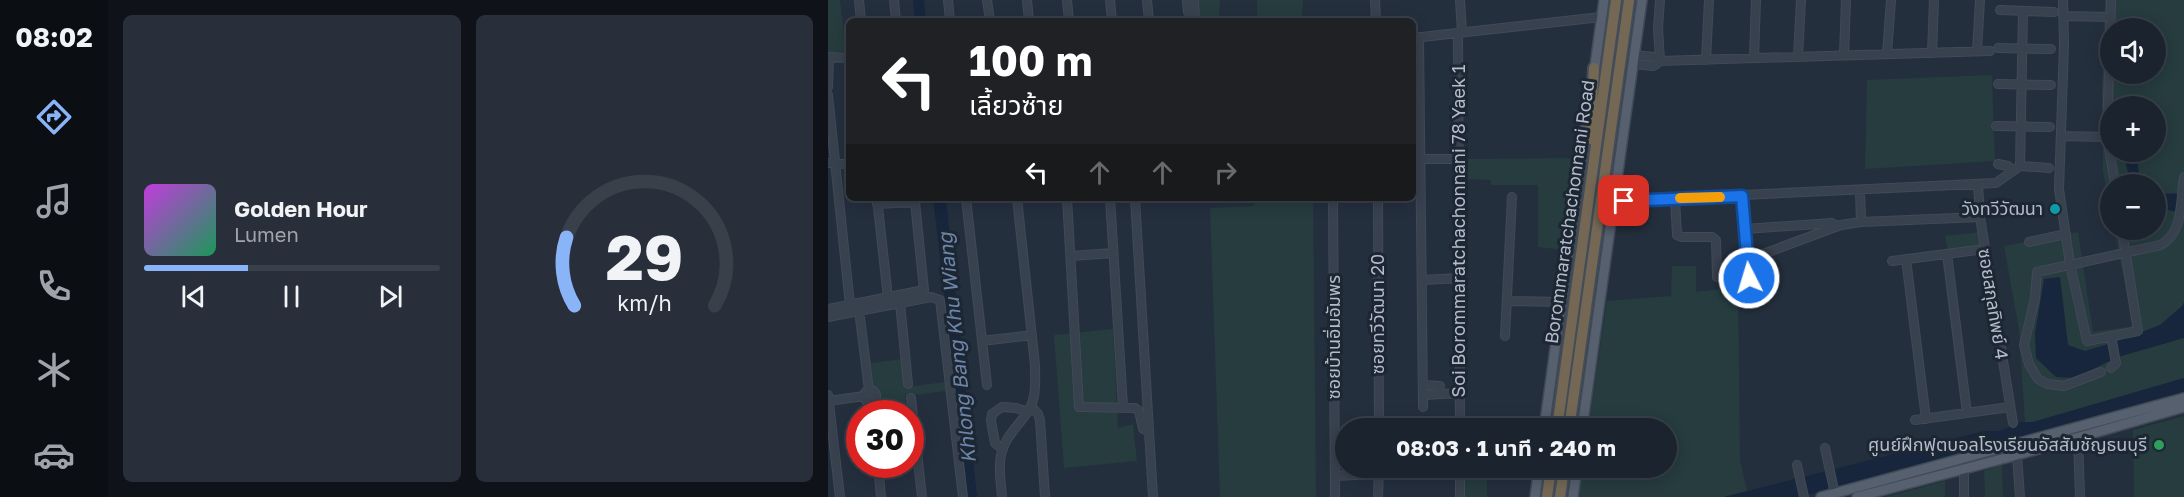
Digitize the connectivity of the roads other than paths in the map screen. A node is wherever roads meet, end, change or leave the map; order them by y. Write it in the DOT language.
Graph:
graph roads {
  1 [pos="859,0"];
  2 [pos="894,0"];
  3 [pos="948,0"];
  4 [pos="987,0"];
  5 [pos="1027,0"];
  6 [pos="1067,0"];
  7 [pos="1110,0"];
  8 [pos="1147,0"];
  9 [pos="1187,0"];
  10 [pos="1194,0"];
  11 [pos="1376,0"];
  12 [pos="1460,0"];
  13 [pos="1604,0"];
  14 [pos="1616,0"];
  15 [pos="1629,0"];
  16 [pos="1641,0"];
  17 [pos="1660,0"];
  18 [pos="1709,0"];
  19 [pos="1756,0"];
  20 [pos="1801,0"];
  21 [pos="1846,0"];
  22 [pos="1890,0"];
  23 [pos="1934,0"];
  24 [pos="1980,0"];
  25 [pos="2063,0"];
  26 [pos="2111,0"];
  27 [pos="2000,10"];
  28 [pos="2023,11"];
  29 [pos="1188,12"];
  30 [pos="2055,12"];
  31 [pos="2063,16"];
  32 [pos="1601,17"];
  33 [pos="2110,17"];
  34 [pos="861,18"];
  35 [pos="896,18"];
  36 [pos="950,18"];
  37 [pos="990,18"];
  38 [pos="1029,18"];
  39 [pos="1069,18"];
  40 [pos="1112,18"];
  41 [pos="1149,18"];
  42 [pos="1195,18"];
  43 [pos="1376,18"];
  44 [pos="1460,33"];
  45 [pos="1416,38"];
  46 [pos="2023,49"];
  47 [pos="2051,49"];
  48 [pos="1977,51"];
  49 [pos="1932,53"];
  50 [pos="1887,54"];
  51 [pos="1844,55"];
  52 [pos="829,57"];
  53 [pos="1798,57"];
  54 [pos="846,58"];
  55 [pos="1754,58"];
  56 [pos="1633,59"];
  57 [pos="1706,60"];
  58 [pos="1660,61"];
  59 [pos="1594,68"];
  60 [pos="1998,84"];
  61 [pos="2022,84"];
  62 [pos="2051,85"];
  63 [pos="828,87"];
  64 [pos="828,95"];
  65 [pos="2108,96"];
  66 [pos="1996,126"];
  67 [pos="2020,126"];
  68 [pos="2050,127"];
  69 [pos="2061,136"];
  70 [pos="2100,137"];
  71 [pos="1420,159"];
  72 [pos="1459,159"];
  73 [pos="831,163"];
  74 [pos="846,164"];
  75 [pos="1998,164"];
  76 [pos="2049,168"];
  77 [pos="2016,169"];
  78 [pos="2184,177"];
  79 [pos="1978,184"];
  80 [pos="1860,190"];
  81 [pos="1742,196"];
  82 [pos="1512,197"];
  83 [pos="1675,199"];
  84 [pos="877,201"];
  85 [pos="966,201"];
  86 [pos="1017,201"];
  87 [pos="1067,201"];
  88 [pos="1110,201"];
  89 [pos="1135,201"];
  90 [pos="1333,201"];
  91 [pos="1378,201"];
  92 [pos="1614,201"];
  93 [pos="1588,205"];
  94 [pos="1980,217"];
  95 [pos="1861,222"];
  96 [pos="1837,226"];
  97 [pos="1745,229"];
  98 [pos="2066,234"];
  99 [pos="2124,240"];
  100 [pos="2029,242"];
  101 [pos="1985,249"];
  102 [pos="2126,251"];
  103 [pos="1113,253"];
  104 [pos="1947,254"];
  105 [pos="1071,255"];
  106 [pos="1906,259"];
  107 [pos="1748,260"];
  108 [pos="1892,261"];
  109 [pos="2070,264"];
  110 [pos="1717,277"];
  111 [pos="1460,278"];
  112 [pos="1749,278"];
  113 [pos="1422,280"];
  114 [pos="888,298"];
  115 [pos="1507,301"];
  116 [pos="900,303"];
  117 [pos="1562,303"];
  118 [pos="849,305"];
  119 [pos="828,309"];
  120 [pos="859,310"];
  121 [pos="828,317"];
  122 [pos="1032,335"];
  123 [pos="1505,336"];
  124 [pos="2112,339"];
  125 [pos="982,341"];
  126 [pos="2111,368"];
  127 [pos="2101,372"];
  128 [pos="908,384"];
  129 [pos="987,385"];
  130 [pos="1423,385"];
  131 [pos="1440,386"];
  132 [pos="1460,393"];
  133 [pos="1423,394"];
  134 [pos="828,395"];
  135 [pos="868,396"];
  136 [pos="911,398"];
  137 [pos="2184,398"];
  138 [pos="869,400"];
  139 [pos="828,401"];
  140 [pos="1123,407"];
  141 [pos="1423,407"];
  142 [pos="2010,407"];
  143 [pos="2184,407"];
  144 [pos="1029,409"];
  145 [pos="2160,409"];
  146 [pos="1967,413"];
  147 [pos="1379,418"];
  148 [pos="1460,418"];
  149 [pos="1546,418"];
  150 [pos="1559,418"];
  151 [pos="1571,418"];
  152 [pos="1584,418"];
  153 [pos="1926,419"];
  154 [pos="1915,420"];
  155 [pos="2013,423"];
  156 [pos="1149,431"];
  157 [pos="2078,438"];
  158 [pos="1825,448"];
  159 [pos="1002,449"];
  160 [pos="2017,455"];
  161 [pos="1797,465"];
  162 [pos="1964,469"];
  163 [pos="1335,476"];
  164 [pos="879,478"];
  165 [pos="1335,478"];
  166 [pos="1379,478"];
  167 [pos="1460,478"];
  168 [pos="1538,478"];
  169 [pos="1550,478"];
  170 [pos="1563,478"];
  171 [pos="1576,478"];
  172 [pos="1834,490"];
  173 [pos="1803,496"];
  174 [pos="840,497"];
  175 [pos="881,497"];
  176 [pos="922,497"];
  177 [pos="963,497"];
  178 [pos="1002,497"];
  179 [pos="1045,497"];
  180 [pos="1153,497"];
  181 [pos="1335,497"];
  182 [pos="1378,497"];
  183 [pos="1460,497"];
  184 [pos="1535,497"];
  185 [pos="1547,497"];
  186 [pos="1560,497"];
  187 [pos="1573,497"];
  188 [pos="1821,497"];
  189 [pos="1857,497"];
  190 [pos="1964,497"];
  191 [pos="2019,497"];
  192 [pos="2080,497"];
  1 -- 34 [label="street"];
  2 -- 35 [label="street"];
  3 -- 36 [label="street"];
  4 -- 37 [label="street"];
  5 -- 38 [label="street"];
  6 -- 39 [label="street"];
  7 -- 40 [label="street"];
  8 -- 41 [label="street"];
  9 -- 29 [label="street"];
  10 -- 42 [label="street"];
  11 -- 43 [label="street"];
  12 -- 44 [label="street, Soi Borommaratchachonnani 78 Yaek 1"];
  13 -- 32 [label="main road"];
  14 -- 93 [label="highway, Borommaratchachonnani Road"];
  15 -- 151 [label="highway, Borommaratchachonnani Road"];
  16 -- 56 [label="main road"];
  17 -- 58 [label="street"];
  18 -- 57 [label="street"];
  19 -- 55 [label="street"];
  20 -- 53 [label="street"];
  21 -- 51 [label="street"];
  22 -- 50 [label="street"];
  23 -- 49 [label="street"];
  24 -- 48 [label="street"];
  25 -- 31 [label="street"];
  26 -- 33 [label="street"];
  27 -- 28 [label="street"];
  28 -- 30 [label="street"];
  28 -- 46 [label="street"];
  31 -- 33 [label="street"];
  31 -- 69 [label="street"];
  32 -- 44 [label="street"];
  32 -- 59 [label="main road"];
  33 -- 65 [label="street"];
  44 -- 45 [label="street"];
  44 -- 72 [label="street, Soi Borommaratchachonnani 78 Yaek 1"];
  45 -- 71 [label="street"];
  46 -- 47 [label="street"];
  46 -- 48 [label="street"];
  46 -- 61 [label="street"];
  48 -- 49 [label="street"];
  49 -- 50 [label="street"];
  50 -- 51 [label="street"];
  51 -- 53 [label="street"];
  52 -- 54 [label="street"];
  52 -- 63 [label="street"];
  53 -- 55 [label="street"];
  55 -- 57 [label="street"];
  56 -- 58 [label="street"];
  56 -- 92 [label="main road"];
  57 -- 58 [label="street"];
  59 -- 93 [label="highway"];
  59 -- 117 [label="main road"];
  60 -- 61 [label="street"];
  61 -- 62 [label="street"];
  61 -- 67 [label="street"];
  64 -- 73 [label="street"];
  66 -- 67 [label="street"];
  67 -- 68 [label="street"];
  67 -- 77 [label="street"];
  69 -- 70 [label="street"];
  69 -- 98 [label="street"];
  71 -- 72 [label="street"];
  71 -- 113 [label="street"];
  72 -- 111 [label="street, Soi Borommaratchachonnani 78 Yaek 1"];
  73 -- 74 [label="street"];
  73 -- 118 [label="street"];
  75 -- 77 [label="street"];
  76 -- 77 [label="street"];
  77 -- 79 [label="street"];
  78 -- 102 [label="street"];
  79 -- 80 [label="street"];
  79 -- 94 [label="street, ซอยสกุลทิพย์ 4"];
  80 -- 81 [label="street"];
  80 -- 95 [label="street"];
  81 -- 83 [label="street"];
  81 -- 97 [label="street"];
  82 -- 115 [label="street"];
  83 -- 92 [label="street"];
  83 -- 110 [label="street"];
  84 -- 114 [label="street"];
  84 -- 114 [label="street"];
  85 -- 125 [label="street"];
  86 -- 122 [label="street"];
  87 -- 105 [label="street"];
  88 -- 103 [label="street"];
  89 -- 156 [label="street"];
  90 -- 163 [label="street, ซอยบ้านอิ่มอัมพร"];
  91 -- 147 [label="street, ซอยทวีวัฒนา 20"];
  92 -- 152 [label="main road"];
  93 -- 150 [label="highway, Borommaratchachonnani Road"];
  94 -- 95 [label="street"];
  94 -- 101 [label="street, ซอยสกุลทิพย์ 4"];
  95 -- 96 [label="street"];
  96 -- 97 [label="street"];
  96 -- 107 [label="street"];
  97 -- 107 [label="street"];
  98 -- 100 [label="street"];
  98 -- 109 [label="street"];
  99 -- 102 [label="street"];
  101 -- 104 [label="street"];
  101 -- 142 [label="street, ซอยสกุลทิพย์ 4"];
  102 -- 109 [label="street"];
  102 -- 124 [label="street"];
  103 -- 105 [label="street"];
  103 -- 140 [label="street"];
  104 -- 106 [label="street"];
  104 -- 146 [label="street"];
  105 -- 140 [label="street"];
  106 -- 108 [label="street"];
  106 -- 153 [label="street"];
  107 -- 112 [label="street"];
  109 -- 124 [label="street"];
  109 -- 127 [label="street"];
  111 -- 113 [label="street"];
  111 -- 132 [label="street, Soi Borommaratchachonnani 78 Yaek 1"];
  113 -- 130 [label="street"];
  114 -- 118 [label="street"];
  115 -- 117 [label="street"];
  115 -- 123 [label="street"];
  116 -- 120 [label="street"];
  116 -- 128 [label="street"];
  116 -- 177 [label="street"];
  117 -- 149 [label="main road"];
  118 -- 119 [label="street"];
  120 -- 121 [label="street"];
  120 -- 135 [label="street"];
  122 -- 125 [label="street"];
  122 -- 144 [label="street"];
  124 -- 126 [label="street"];
  125 -- 129 [label="street"];
  130 -- 131 [label="street"];
  130 -- 133 [label="street"];
  132 -- 133 [label="street"];
  132 -- 148 [label="street, Soi Borommaratchachonnani 78 Yaek 1"];
  133 -- 141 [label="street"];
  134 -- 139 [label="street"];
  135 -- 138 [label="street"];
  135 -- 139 [label="street"];
  136 -- 176 [label="street"];
  137 -- 145 [label="main road"];
  139 -- 174 [label="street"];
  140 -- 156 [label="street"];
  142 -- 146 [label="street"];
  142 -- 155 [label="street, ซอยสกุลทิพย์ 4"];
  143 -- 145 [label="main road"];
  144 -- 159 [label="street"];
  144 -- 159 [label="street"];
  144 -- 179 [label="street"];
  145 -- 157 [label="main road"];
  145 -- 172 [label="main road"];
  146 -- 153 [label="street"];
  153 -- 154 [label="street"];
  156 -- 180 [label="street"];
  157 -- 160 [label="main road"];
  157 -- 192 [label="street"];
  158 -- 172 [label="street"];
  159 -- 178 [label="street"];
  160 -- 162 [label="main road"];
  160 -- 191 [label="street"];
  161 -- 173 [label="street"];
  162 -- 189 [label="main road"];
  162 -- 190 [label="street"];
  164 -- 175 [label="street"];
  165 -- 181 [label="street, ซอยบ้านอิ่มอัมพร"];
  166 -- 182 [label="street"];
  167 -- 183 [label="street"];
  168 -- 184 [label="main road"];
  169 -- 185 [label="highway"];
  170 -- 186 [label="highway"];
  171 -- 187 [label="main road"];
  172 -- 188 [label="main road"];
}
